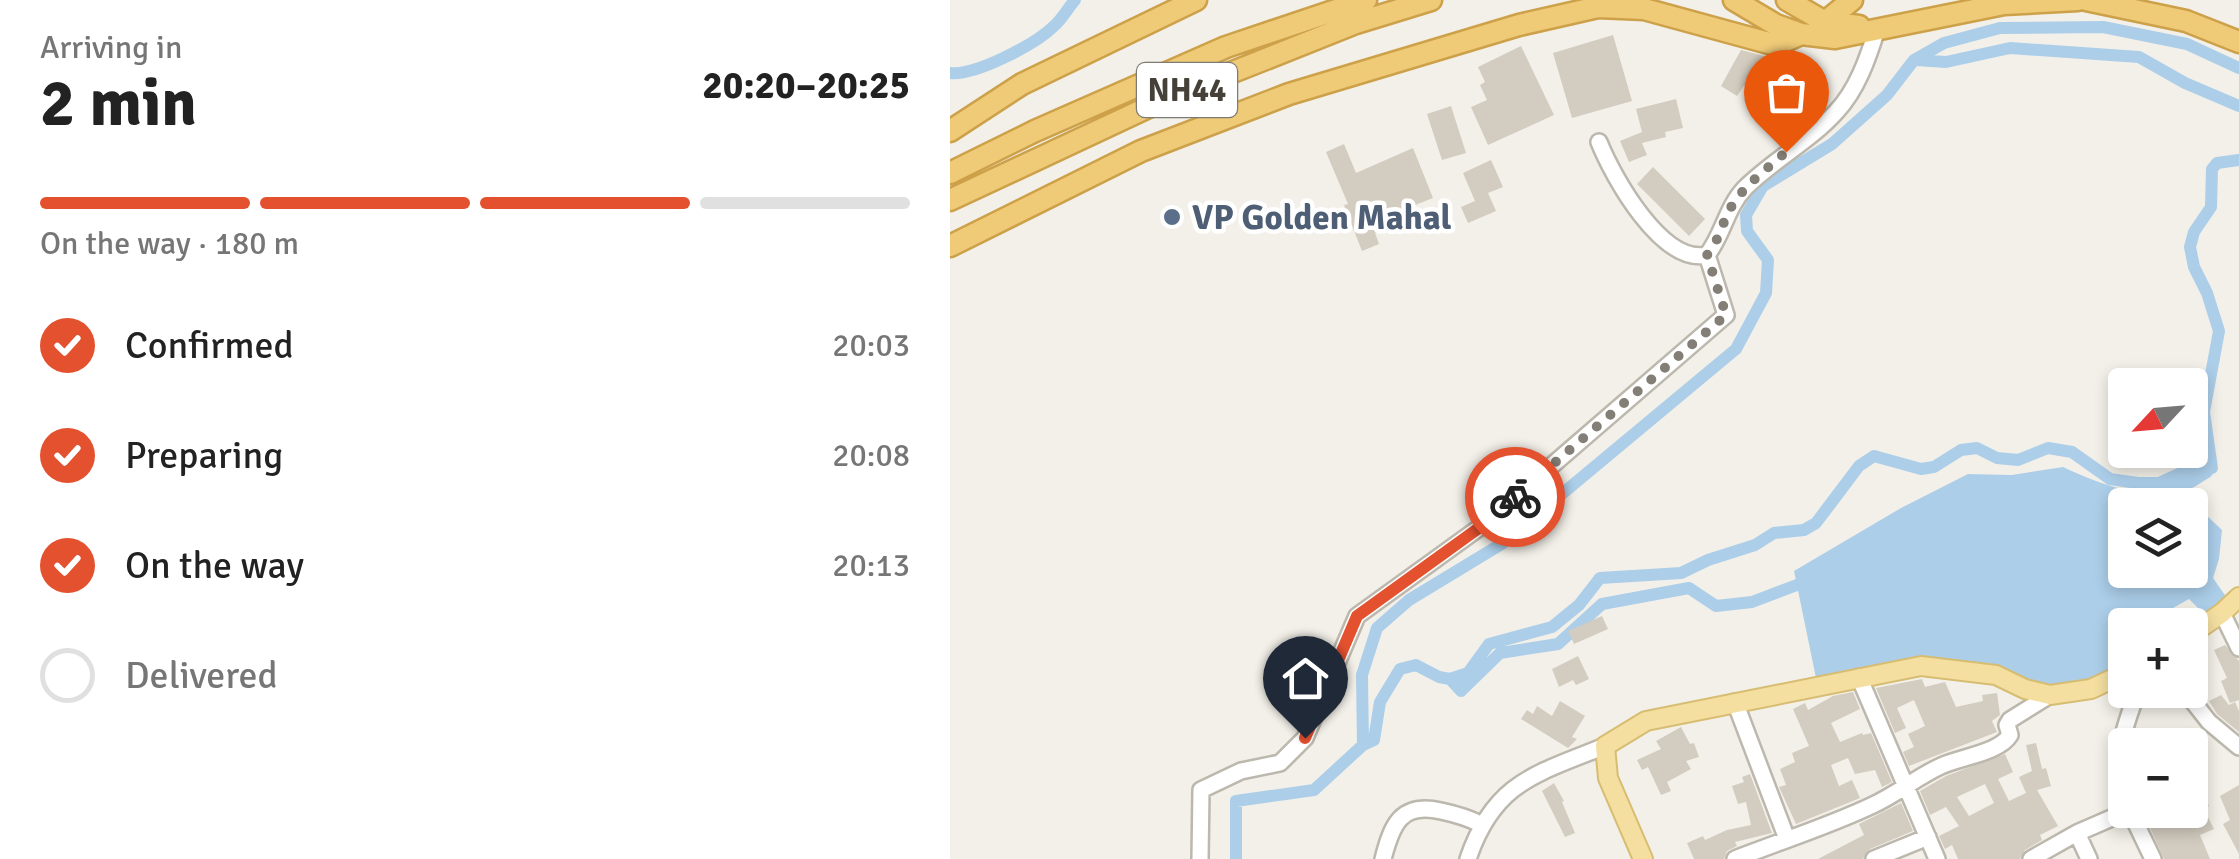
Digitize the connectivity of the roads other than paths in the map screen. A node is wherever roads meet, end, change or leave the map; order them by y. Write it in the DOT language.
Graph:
graph roads {
  1 [pos="1196,0"];
  2 [pos="1366,0"];
  3 [pos="1431,0"];
  4 [pos="1734,0"];
  5 [pos="1787,0"];
  6 [pos="1852,0"];
  7 [pos="2082,0"];
  8 [pos="1825,22"];
  9 [pos="1878,29"];
  10 [pos="1801,34"];
  11 [pos="2239,42"];
  12 [pos="950,130"];
  13 [pos="1599,142"];
  14 [pos="950,172"];
  15 [pos="950,200"];
  16 [pos="950,246"];
  17 [pos="1707,255"];
  18 [pos="2239,596"];
  19 [pos="2222,614"];
  20 [pos="2208,623"];
  21 [pos="2239,648"];
  22 [pos="1859,677"];
  23 [pos="2108,681"];
  24 [pos="2050,695"];
  25 [pos="1736,702"];
  26 [pos="2198,708"];
  27 [pos="1605,746"];
  28 [pos="2239,747"];
  29 [pos="1906,789"];
  30 [pos="2108,820"];
  31 [pos="1480,824"];
  32 [pos="2138,828"];
  33 [pos="2077,833"];
  34 [pos="1928,837"];
  35 [pos="1787,839"];
  36 [pos="1200,859"];
  37 [pos="1383,859"];
  38 [pos="1468,859"];
  39 [pos="1644,859"];
  40 [pos="1735,859"];
  41 [pos="1874,859"];
  42 [pos="1937,859"];
  43 [pos="2032,859"];
  44 [pos="2089,859"];
  45 [pos="2153,859"];
  1 -- 12 [label="highway"];
  2 -- 14 [label="highway, NH44"];
  3 -- 15 [label="highway, NH44"];
  4 -- 10 [label="highway"];
  5 -- 8 [label="highway"];
  6 -- 8 [label="highway"];
  7 -- 9 [label="highway"];
  7 -- 11 [label="highway"];
  8 -- 9 [label="highway"];
  9 -- 10 [label="highway"];
  9 -- 17 [label="street"];
  10 -- 16 [label="highway"];
  13 -- 17 [label="street"];
  17 -- 36 [label="street"];
  18 -- 19 [label="main road"];
  19 -- 20 [label="main road"];
  19 -- 21 [label="street"];
  22 -- 24 [label="main road"];
  22 -- 25 [label="main road"];
  22 -- 29 [label="street"];
  23 -- 24 [label="main road"];
  24 -- 29 [label="street"];
  25 -- 27 [label="main road"];
  25 -- 35 [label="street"];
  26 -- 28 [label="street"];
  27 -- 31 [label="street"];
  27 -- 39 [label="main road"];
  29 -- 34 [label="street"];
  29 -- 35 [label="street"];
  30 -- 33 [label="street"];
  31 -- 37 [label="street"];
  31 -- 38 [label="street"];
  32 -- 45 [label="street"];
  33 -- 43 [label="street"];
  33 -- 44 [label="street"];
  34 -- 41 [label="street"];
  34 -- 42 [label="street"];
  35 -- 40 [label="street"];
}
